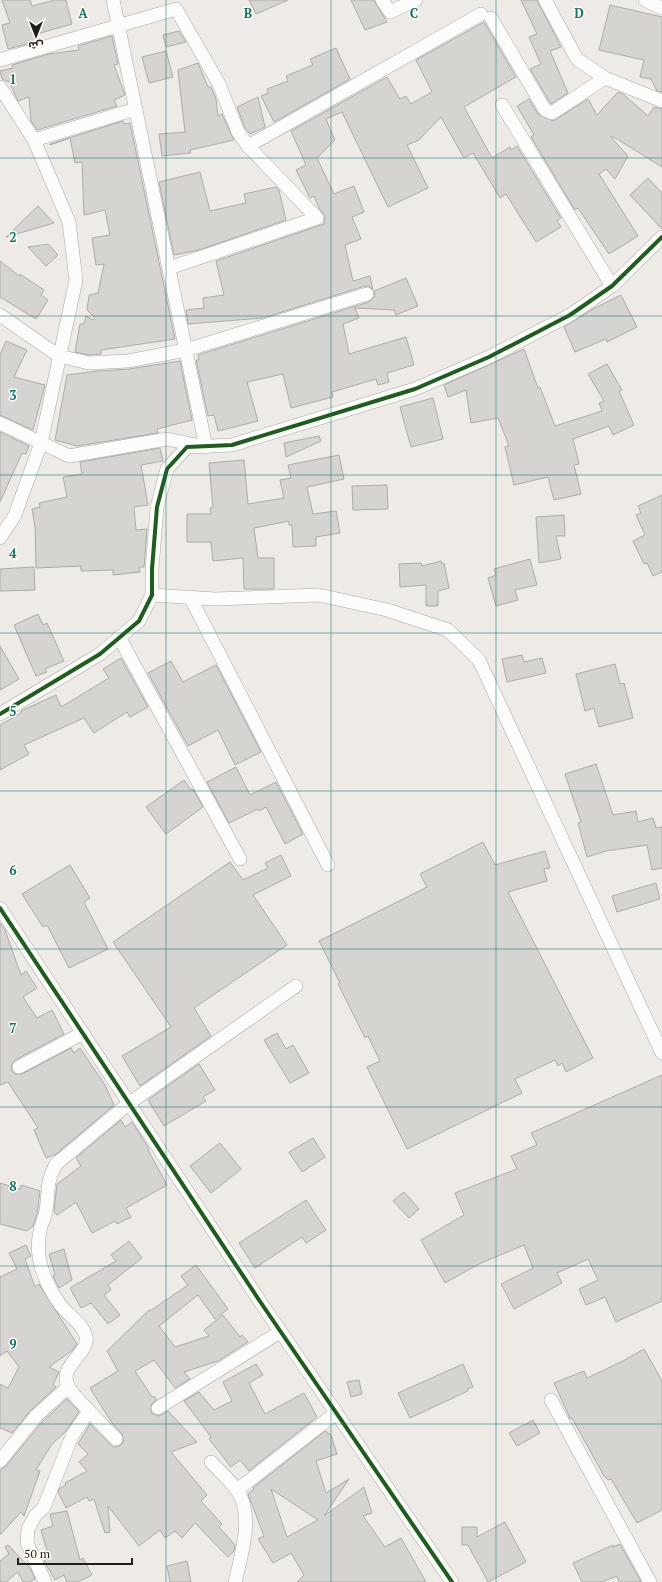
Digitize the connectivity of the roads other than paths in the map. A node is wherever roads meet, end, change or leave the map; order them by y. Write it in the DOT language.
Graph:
graph roads {
  1 [pos="114,0"];
  2 [pos="382,0"];
  3 [pos="416,0"];
  4 [pos="545,0"];
  5 [pos="645,0"];
  6 [pos="662,8"];
  7 [pos="119,25"];
  8 [pos="0,60"];
  9 [pos="605,78"];
  10 [pos="0,87"];
  11 [pos="662,101"];
  12 [pos="502,105"];
  13 [pos="136,109"];
  14 [pos="34,140"];
  15 [pos="248,146"];
  16 [pos="662,237"];
  17 [pos="169,268"];
  18 [pos="612,286"];
  19 [pos="367,294"];
  20 [pos="0,316"];
  21 [pos="186,350"];
  22 [pos="59,356"];
  23 [pos="0,422"];
  24 [pos="41,443"];
  25 [pos="206,447"];
  26 [pos="0,538"];
  27 [pos="152,595"];
  28 [pos="190,597"];
  29 [pos="119,637"];
  30 [pos="0,714"];
  31 [pos="240,859"];
  32 [pos="328,865"];
  33 [pos="0,908"];
  34 [pos="296,986"];
  35 [pos="83,1033"];
  36 [pos="662,1053"];
  37 [pos="19,1067"];
  38 [pos="128,1104"];
  39 [pos="280,1332"];
  40 [pos="68,1387"];
  41 [pos="551,1400"];
  42 [pos="158,1408"];
  43 [pos="89,1411"];
  44 [pos="336,1413"];
  45 [pos="116,1439"];
  46 [pos="0,1461"];
  47 [pos="211,1462"];
  48 [pos="238,1490"];
  49 [pos="45,1582"];
  50 [pos="235,1582"];
  51 [pos="452,1582"];
  52 [pos="650,1582"];
  1 -- 7 [label="street"];
  2 -- 3 [label="street"];
  4 -- 9 [label="street"];
  5 -- 6 [label="street"];
  7 -- 8 [label="street"];
  7 -- 13 [label="street"];
  7 -- 15 [label="street"];
  9 -- 11 [label="street"];
  9 -- 15 [label="street"];
  10 -- 14 [label="street"];
  12 -- 18 [label="street"];
  13 -- 14 [label="street"];
  13 -- 17 [label="street"];
  14 -- 22 [label="street"];
  15 -- 17 [label="street"];
  16 -- 18 [label="street"];
  17 -- 21 [label="street"];
  18 -- 25 [label="street"];
  19 -- 21 [label="street"];
  20 -- 22 [label="street"];
  21 -- 22 [label="street"];
  21 -- 25 [label="street"];
  22 -- 24 [label="street"];
  23 -- 24 [label="street"];
  24 -- 25 [label="street"];
  24 -- 26 [label="street"];
  25 -- 27 [label="street"];
  27 -- 28 [label="street"];
  27 -- 29 [label="street"];
  28 -- 32 [label="street"];
  28 -- 36 [label="street"];
  29 -- 30 [label="street"];
  29 -- 31 [label="street"];
  33 -- 35 [label="street"];
  34 -- 38 [label="street"];
  35 -- 37 [label="street"];
  35 -- 38 [label="street"];
  38 -- 39 [label="street"];
  38 -- 40 [label="street"];
  39 -- 42 [label="street"];
  39 -- 44 [label="street"];
  40 -- 43 [label="street"];
  40 -- 46 [label="street"];
  41 -- 52 [label="street"];
  43 -- 45 [label="street"];
  43 -- 49 [label="street"];
  44 -- 48 [label="street"];
  44 -- 51 [label="street"];
  47 -- 48 [label="street"];
  48 -- 50 [label="street"];
}
